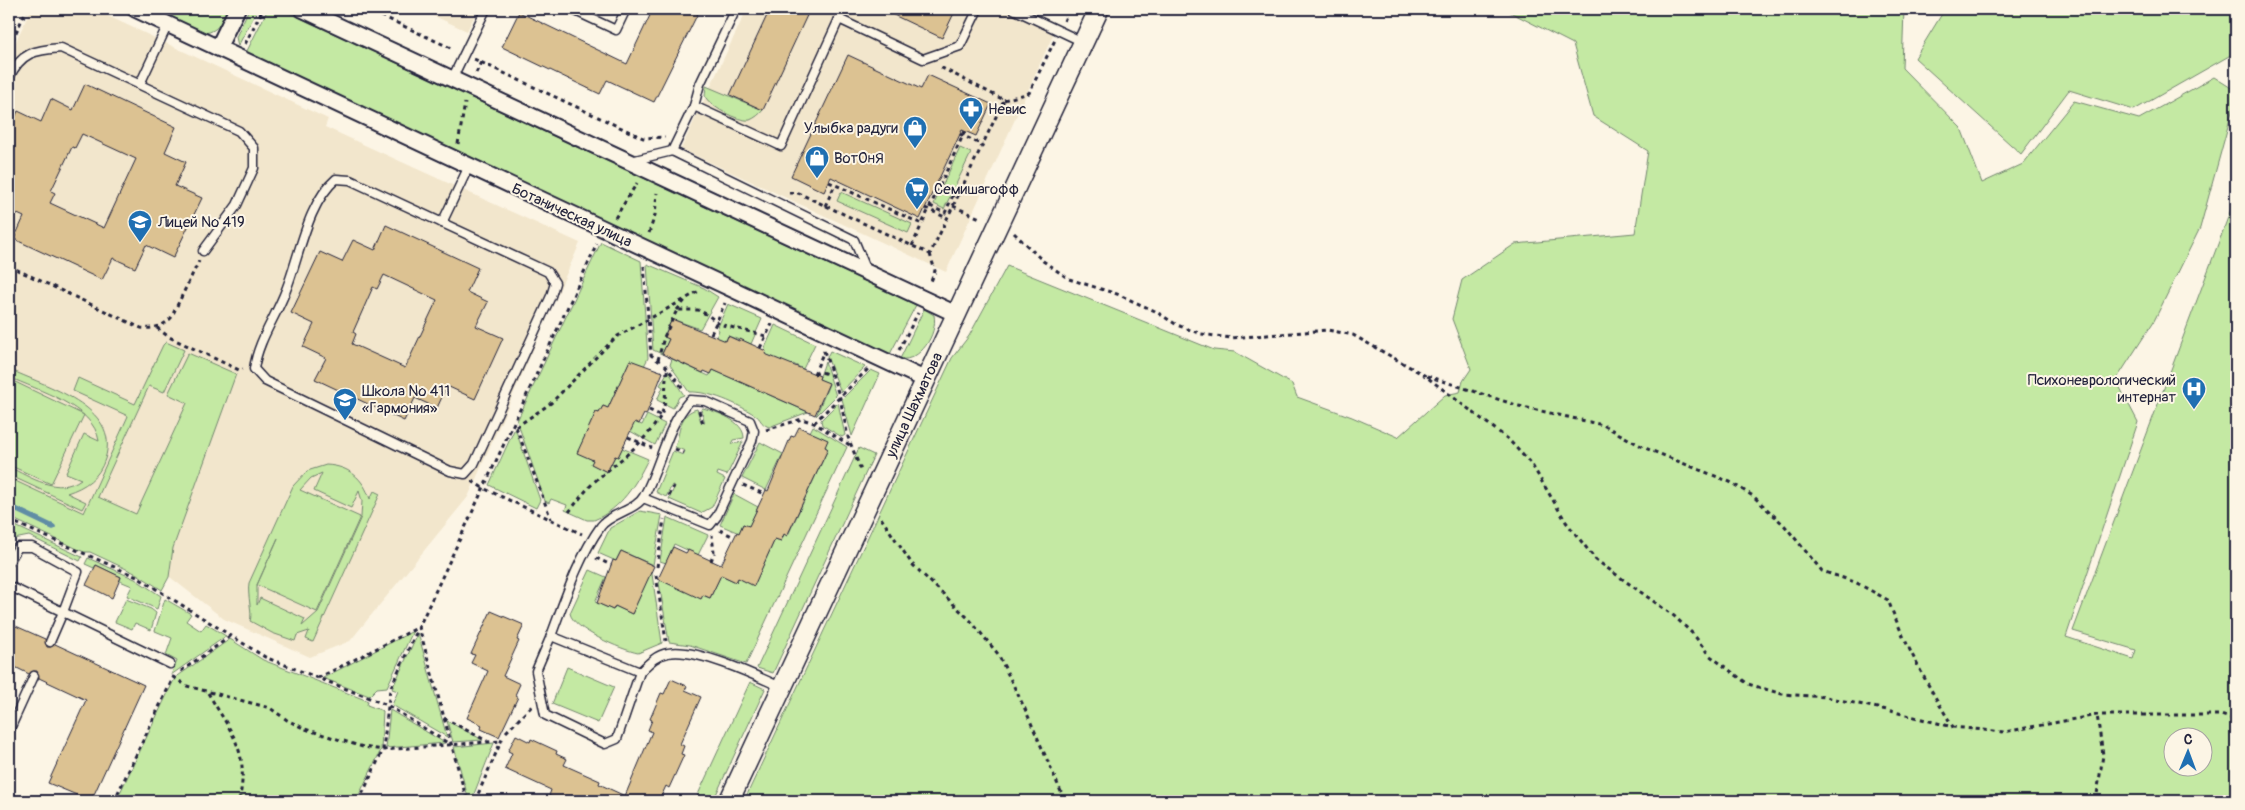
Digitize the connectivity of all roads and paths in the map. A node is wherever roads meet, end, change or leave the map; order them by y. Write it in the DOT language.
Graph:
graph roads {
  1 [pos="27,9"];
  2 [pos="135,9"];
  3 [pos="238,9"];
  4 [pos="263,9"];
  5 [pos="302,9"];
  6 [pos="486,9"];
  7 [pos="571,9"];
  8 [pos="626,9"];
  9 [pos="736,9"];
  10 [pos="841,9"];
  11 [pos="978,9"];
  12 [pos="1013,9"];
  13 [pos="1069,9"];
  14 [pos="1099,9"];
  15 [pos="839,19"];
  16 [pos="168,24"];
  17 [pos="1059,31"];
  18 [pos="1084,42"];
  19 [pos="9,47"];
  20 [pos="218,48"];
  21 [pos="242,50"];
  22 [pos="9,78"];
  23 [pos="452,78"];
  24 [pos="140,84"];
  25 [pos="466,95"];
  26 [pos="1004,100"];
  27 [pos="694,106"];
  28 [pos="965,131"];
  29 [pos="962,135"];
  30 [pos="982,145"];
  31 [pos="672,151"];
  32 [pos="457,152"];
  33 [pos="630,161"];
  34 [pos="469,166"];
  35 [pos="640,177"];
  36 [pos="829,182"];
  37 [pos="658,185"];
  38 [pos="835,185"];
  39 [pos="959,193"];
  40 [pos="825,206"];
  41 [pos="953,206"];
  42 [pos="928,208"];
  43 [pos="947,218"];
  44 [pos="984,220"];
  45 [pos="442,223"];
  46 [pos="611,224"];
  47 [pos="922,224"];
  48 [pos="1014,232"];
  49 [pos="600,239"];
  50 [pos="647,241"];
  51 [pos="912,246"];
  52 [pos="203,251"];
  53 [pos="930,254"];
  54 [pos="643,259"];
  55 [pos="9,266"];
  56 [pos="868,273"];
  57 [pos="704,288"];
  58 [pos="927,292"];
  59 [pos="687,298"];
  60 [pos="727,298"];
  61 [pos="920,307"];
  62 [pos="677,310"];
  63 [pos="956,314"];
  64 [pos="648,320"];
  65 [pos="773,320"];
  66 [pos="716,322"];
  67 [pos="157,328"];
  68 [pos="711,334"];
  69 [pos="766,336"];
  70 [pos="760,348"];
  71 [pos="824,350"];
  72 [pos="896,357"];
  73 [pos="827,360"];
  74 [pos="870,367"];
  75 [pos="254,369"];
  76 [pos="832,375"];
  77 [pos="1424,375"];
  78 [pos="926,380"];
  79 [pos="840,398"];
  80 [pos="690,400"];
  81 [pos="514,422"];
  82 [pos="703,423"];
  83 [pos="814,423"];
  84 [pos="516,427"];
  85 [pos="754,431"];
  86 [pos="628,437"];
  87 [pos="641,443"];
  88 [pos="853,447"];
  89 [pos="674,449"];
  90 [pos="662,452"];
  91 [pos="684,453"];
  92 [pos="465,474"];
  93 [pos="674,486"];
  94 [pos="483,488"];
  95 [pos="644,498"];
  96 [pos="870,499"];
  97 [pos="667,502"];
  98 [pos="569,512"];
  99 [pos="9,520"];
  100 [pos="551,520"];
  101 [pos="710,525"];
  102 [pos="594,539"];
  103 [pos="586,553"];
  104 [pos="711,561"];
  105 [pos="9,562"];
  106 [pos="611,565"];
  107 [pos="657,567"];
  108 [pos="656,575"];
  109 [pos="9,586"];
  110 [pos="63,612"];
  111 [pos="419,627"];
  112 [pos="230,636"];
  113 [pos="551,636"];
  114 [pos="50,642"];
  115 [pos="668,653"];
  116 [pos="170,664"];
  117 [pos="640,672"];
  118 [pos="34,676"];
  119 [pos="173,677"];
  120 [pos="318,678"];
  121 [pos="783,688"];
  122 [pos="207,692"];
  123 [pos="540,699"];
  124 [pos="387,705"];
  125 [pos="2097,715"];
  126 [pos="444,718"];
  127 [pos="2236,720"];
  128 [pos="1953,728"];
  129 [pos="9,731"];
  130 [pos="506,732"];
  131 [pos="503,737"];
  132 [pos="500,741"];
  133 [pos="489,742"];
  134 [pos="451,745"];
  135 [pos="383,750"];
  136 [pos="114,801"];
  137 [pos="239,801"];
  138 [pos="360,801"];
  139 [pos="467,801"];
  140 [pos="475,801"];
  141 [pos="729,801"];
  142 [pos="1065,801"];
  143 [pos="2096,801"];
  1 -- 19 [label="path"];
  2 -- 16 [label="street, Ботаническая улица"];
  3 -- 20 [label="street"];
  4 -- 21 [label="path"];
  5 -- 23 [label="street"];
  6 -- 23 [label="lane"];
  7 -- 8 [label="lane"];
  9 -- 27 [label="lane"];
  10 -- 15 [label="lane"];
  11 -- 15 [label="lane"];
  12 -- 17 [label="lane"];
  13 -- 17 [label="path"];
  14 -- 18 [label="street, улица Шахматова"];
  15 -- 27 [label="lane"];
  16 -- 20 [label="street, Ботаническая улица"];
  16 -- 24 [label="lane"];
  17 -- 18 [label="lane"];
  17 -- 26 [label="path"];
  18 -- 63 [label="street, улица Шахматова"];
  20 -- 34 [label="street, Ботаническая улица"];
  22 -- 24 [label="lane"];
  23 -- 33 [label="street"];
  24 -- 52 [label="lane"];
  25 -- 32 [label="path"];
  27 -- 31 [label="lane"];
  28 -- 29 [label="path"];
  29 -- 30 [label="path"];
  29 -- 42 [label="path"];
  31 -- 33 [label="lane"];
  31 -- 56 [label="lane"];
  33 -- 56 [label="street"];
  34 -- 45 [label="lane"];
  34 -- 78 [label="street, Ботаническая улица"];
  35 -- 46 [label="path"];
  36 -- 38 [label="path"];
  37 -- 50 [label="path"];
  38 -- 40 [label="path"];
  38 -- 47 [label="path"];
  39 -- 42 [label="path"];
  41 -- 44 [label="path"];
  42 -- 43 [label="path"];
  42 -- 47 [label="path"];
  45 -- 75 [label="lane"];
  45 -- 92 [label="lane"];
  47 -- 51 [label="path"];
  48 -- 77 [label="path"];
  49 -- 81 [label="path"];
  52 -- 67 [label="path"];
  53 -- 58 [label="path"];
  54 -- 64 [label="path"];
  55 -- 67 [label="path"];
  56 -- 63 [label="street"];
  57 -- 59 [label="path"];
  59 -- 62 [label="path"];
  59 -- 64 [label="path"];
  60 -- 66 [label="path"];
  61 -- 72 [label="path"];
  62 -- 64 [label="path"];
  62 -- 66 [label="path"];
  63 -- 78 [label="street, улица Шахматова"];
  64 -- 84 [label="path"];
  65 -- 69 [label="path"];
  66 -- 68 [label="path"];
  66 -- 69 [label="path"];
  67 -- 75 [label="path"];
  69 -- 70 [label="path"];
  71 -- 76 [label="path"];
  73 -- 76 [label="path"];
  74 -- 79 [label="path"];
  75 -- 92 [label="lane"];
  76 -- 79 [label="path"];
  77 -- 128 [label="path"];
  77 -- 128 [label="path"];
  78 -- 96 [label="street, улица Шахматова"];
  79 -- 83 [label="path"];
  79 -- 88 [label="path"];
  80 -- 82 [label="path"];
  80 -- 85 [label="lane"];
  80 -- 87 [label="path"];
  80 -- 90 [label="lane"];
  81 -- 84 [label="path"];
  81 -- 94 [label="path"];
  83 -- 85 [label="path"];
  83 -- 88 [label="path"];
  84 -- 100 [label="path"];
  85 -- 101 [label="lane"];
  86 -- 87 [label="path"];
  87 -- 90 [label="path"];
  87 -- 98 [label="path"];
  88 -- 96 [label="path"];
  89 -- 91 [label="path"];
  90 -- 95 [label="lane"];
  92 -- 94 [label="path"];
  93 -- 97 [label="path"];
  94 -- 100 [label="path"];
  94 -- 111 [label="path"];
  95 -- 97 [label="lane"];
  95 -- 102 [label="lane"];
  96 -- 121 [label="street, улица Шахматова"];
  96 -- 142 [label="path"];
  97 -- 101 [label="lane"];
  97 -- 107 [label="path"];
  99 -- 112 [label="path"];
  100 -- 102 [label="path"];
  101 -- 104 [label="path"];
  102 -- 103 [label="lane"];
  103 -- 106 [label="path"];
  103 -- 113 [label="lane"];
  105 -- 110 [label="lane"];
  108 -- 115 [label="path"];
  109 -- 110 [label="lane"];
  110 -- 114 [label="lane"];
  110 -- 116 [label="lane"];
  111 -- 120 [label="path"];
  111 -- 124 [label="path"];
  111 -- 126 [label="path"];
  112 -- 119 [label="path"];
  112 -- 120 [label="path"];
  113 -- 117 [label="lane"];
  113 -- 123 [label="lane"];
  115 -- 117 [label="lane"];
  115 -- 121 [label="lane"];
  117 -- 123 [label="lane"];
  118 -- 129 [label="lane"];
  119 -- 122 [label="path"];
  119 -- 136 [label="path"];
  120 -- 124 [label="path"];
  121 -- 141 [label="street, улица Шахматова"];
  122 -- 135 [label="path"];
  122 -- 137 [label="path"];
  123 -- 130 [label="path"];
  124 -- 134 [label="path"];
  124 -- 135 [label="path"];
  125 -- 127 [label="path"];
  125 -- 128 [label="path"];
  125 -- 143 [label="path"];
  126 -- 133 [label="path"];
  126 -- 134 [label="path"];
  131 -- 132 [label="path"];
  132 -- 133 [label="path"];
  132 -- 140 [label="path"];
  133 -- 134 [label="path"];
  134 -- 135 [label="path"];
  134 -- 139 [label="path"];
  135 -- 138 [label="path"];
}
